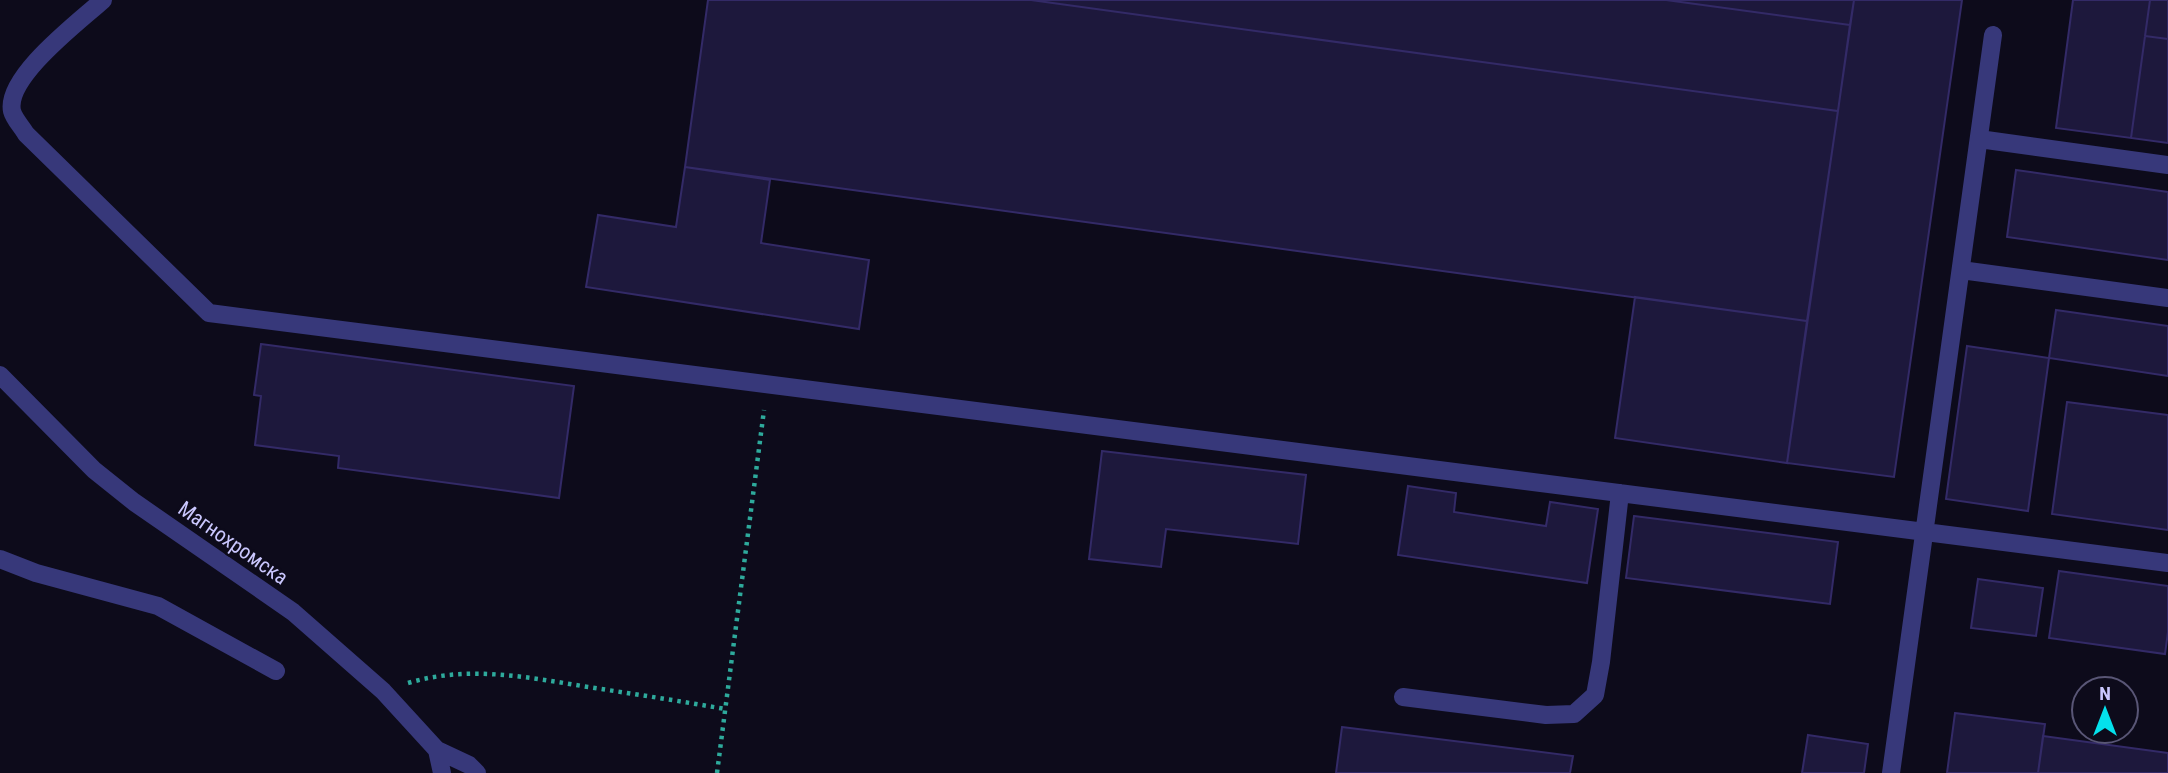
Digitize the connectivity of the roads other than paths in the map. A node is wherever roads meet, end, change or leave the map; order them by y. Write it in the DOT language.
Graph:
graph roads {
  1 [pos="103,0"];
  2 [pos="1993,35"];
  3 [pos="6,115"];
  4 [pos="1979,139"];
  5 [pos="2168,165"];
  6 [pos="1961,270"];
  7 [pos="2168,298"];
  8 [pos="0,375"];
  9 [pos="1620,494"];
  10 [pos="1925,532"];
  11 [pos="0,559"];
  12 [pos="2168,563"];
  13 [pos="276,671"];
  14 [pos="1403,697"];
  15 [pos="438,750"];
  16 [pos="442,773"];
  17 [pos="477,773"];
  18 [pos="1891,773"];
  1 -- 3 [label="street"];
  2 -- 4 [label="street"];
  3 -- 9 [label="street"];
  4 -- 5 [label="street"];
  4 -- 6 [label="street"];
  6 -- 7 [label="street"];
  6 -- 10 [label="street"];
  8 -- 15 [label="street, Магнохромска"];
  9 -- 10 [label="street"];
  9 -- 14 [label="street"];
  10 -- 12 [label="street"];
  10 -- 18 [label="street"];
  11 -- 13 [label="street"];
  15 -- 16 [label="street"];
  15 -- 17 [label="street, Магнохромска"];
}
